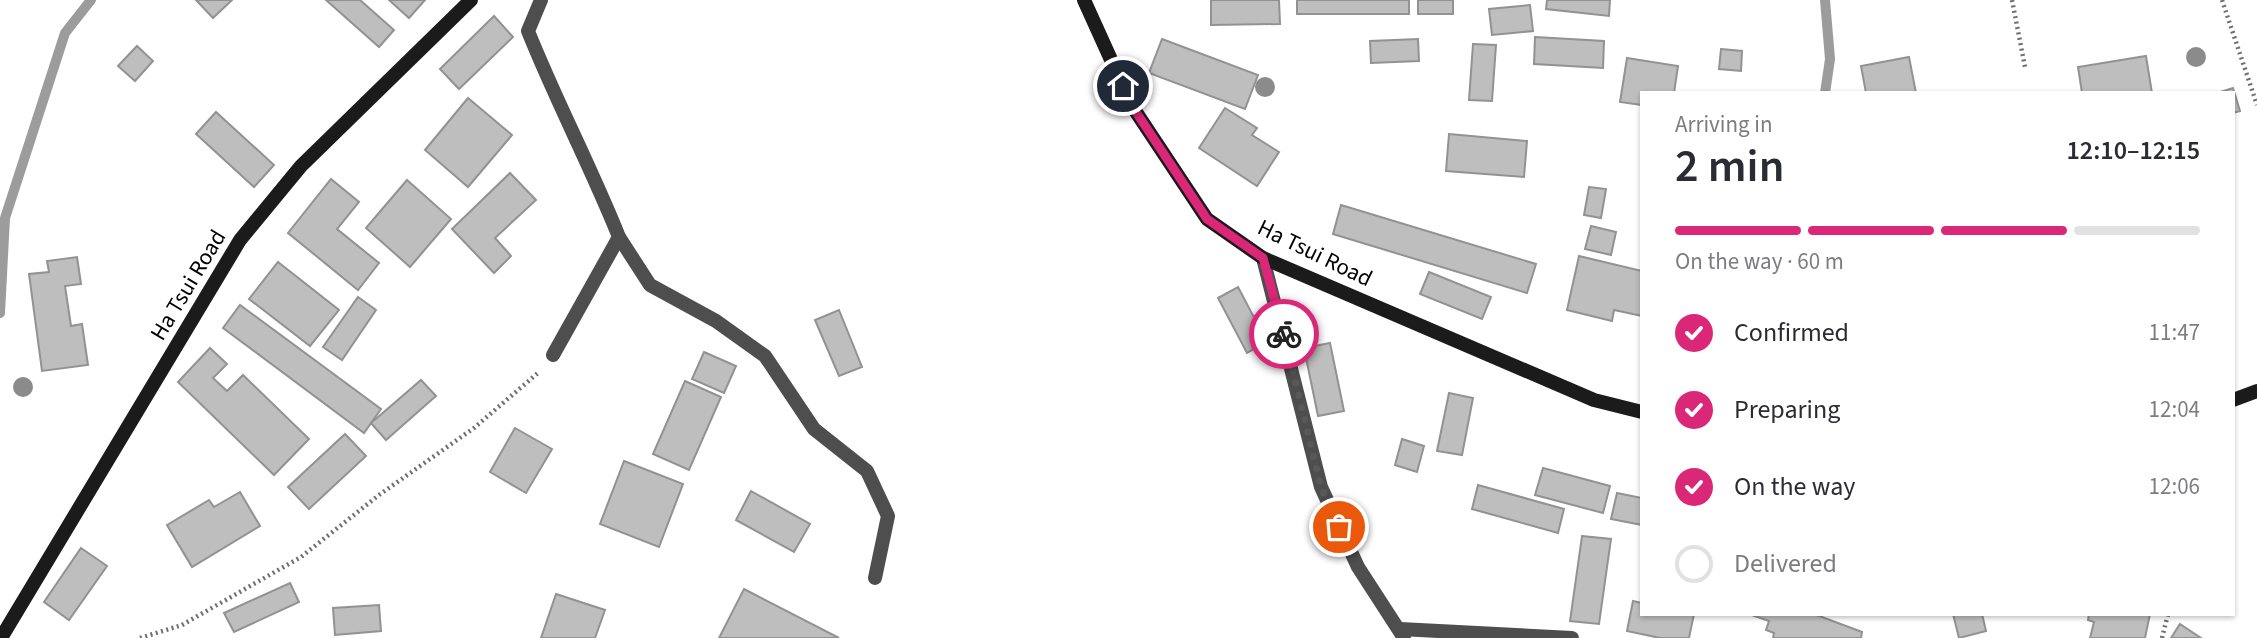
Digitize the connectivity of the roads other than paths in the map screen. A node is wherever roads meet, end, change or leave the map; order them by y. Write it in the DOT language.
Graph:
graph roads {
  1 [pos="471,0"];
  2 [pos="541,0"];
  3 [pos="1084,0"];
  4 [pos="619,237"];
  5 [pos="1263,258"];
  6 [pos="553,355"];
  7 [pos="2257,391"];
  8 [pos="2235,399"];
  9 [pos="1640,412"];
  10 [pos="875,578"];
  11 [pos="1402,634"];
  12 [pos="1,638"];
  13 [pos="1572,638"];
  1 -- 12 [label="street, Ha Tsui Road"];
  2 -- 4 [label="street"];
  3 -- 5 [label="street, Ha Tsui Road"];
  4 -- 6 [label="street"];
  4 -- 10 [label="street"];
  5 -- 9 [label="street, Ha Tsui Road"];
  5 -- 11 [label="street"];
  7 -- 8 [label="street"];
  11 -- 13 [label="street"];
}
